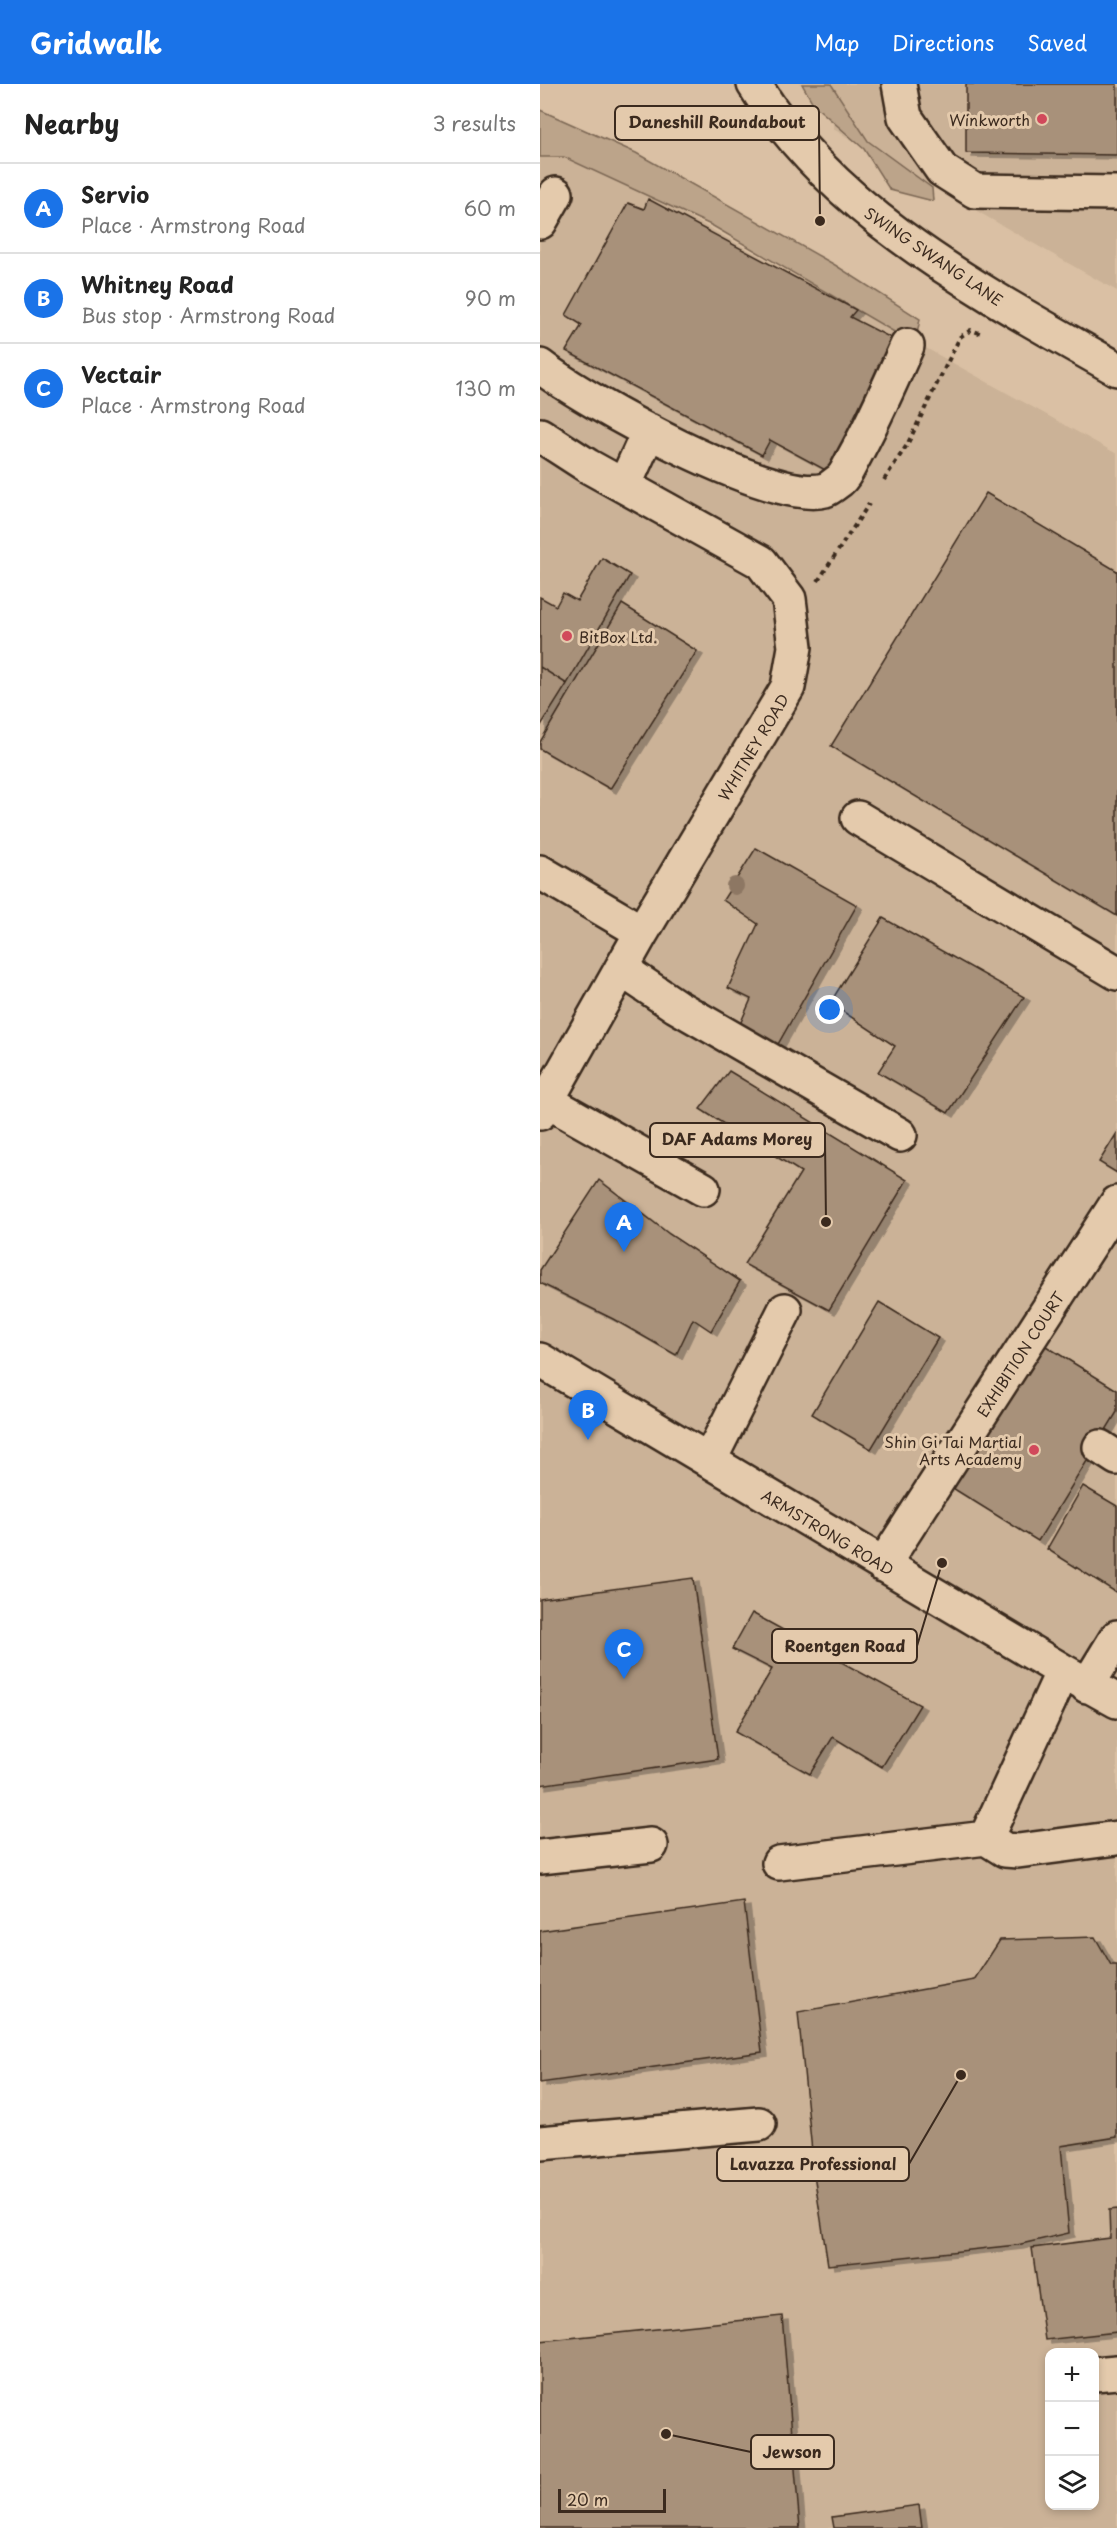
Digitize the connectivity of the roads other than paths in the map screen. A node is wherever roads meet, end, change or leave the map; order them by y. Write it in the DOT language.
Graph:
graph roads {
  1 [pos="754,84"];
  2 [pos="899,84"];
  3 [pos="1117,193"];
  4 [pos="556,194"];
  5 [pos="540,222"];
  6 [pos="908,346"];
  7 [pos="540,366"];
  8 [pos="1117,369"];
  9 [pos="649,431"];
  10 [pos="540,435"];
  11 [pos="624,486"];
  12 [pos="858,818"];
  13 [pos="540,872"];
  14 [pos="642,932"];
  15 [pos="621,969"];
  16 [pos="1117,973"];
  17 [pos="542,1104"];
  18 [pos="900,1135"];
  19 [pos="703,1189"];
  20 [pos="1117,1203"];
  21 [pos="785,1310"];
  22 [pos="540,1360"];
  23 [pos="709,1461"];
  24 [pos="884,1565"];
  25 [pos="1117,1637"];
  26 [pos="1075,1678"];
  27 [pos="1117,1701"];
  28 [pos="1117,1838"];
  29 [pos="986,1839"];
  30 [pos="651,1845"];
  31 [pos="540,1857"];
  32 [pos="779,1863"];
  33 [pos="759,2124"];
  34 [pos="540,2144"];
  35 [pos="1117,2372"];
  36 [pos="1099,2374"];
  1 -- 8 [label="street, SWING SWANG LANE"];
  2 -- 3 [label="street"];
  4 -- 5 [label="street"];
  6 -- 9 [label="street"];
  7 -- 9 [label="street"];
  9 -- 11 [label="street"];
  10 -- 11 [label="street, WHITNEY ROAD"];
  11 -- 14 [label="street, WHITNEY ROAD"];
  12 -- 16 [label="street"];
  13 -- 14 [label="street"];
  14 -- 15 [label="street, WHITNEY ROAD"];
  15 -- 17 [label="street, WHITNEY ROAD"];
  15 -- 18 [label="street"];
  17 -- 19 [label="street"];
  20 -- 24 [label="street, EXHIBITION COURT"];
  21 -- 23 [label="street"];
  22 -- 23 [label="street, ARMSTRONG ROAD"];
  23 -- 24 [label="street, ARMSTRONG ROAD"];
  24 -- 26 [label="street, ARMSTRONG ROAD"];
  25 -- 26 [label="street"];
  26 -- 27 [label="street, ARMSTRONG ROAD"];
  26 -- 29 [label="street"];
  28 -- 29 [label="street"];
  29 -- 32 [label="street"];
  30 -- 31 [label="street"];
  33 -- 34 [label="street"];
  35 -- 36 [label="street"];
}
